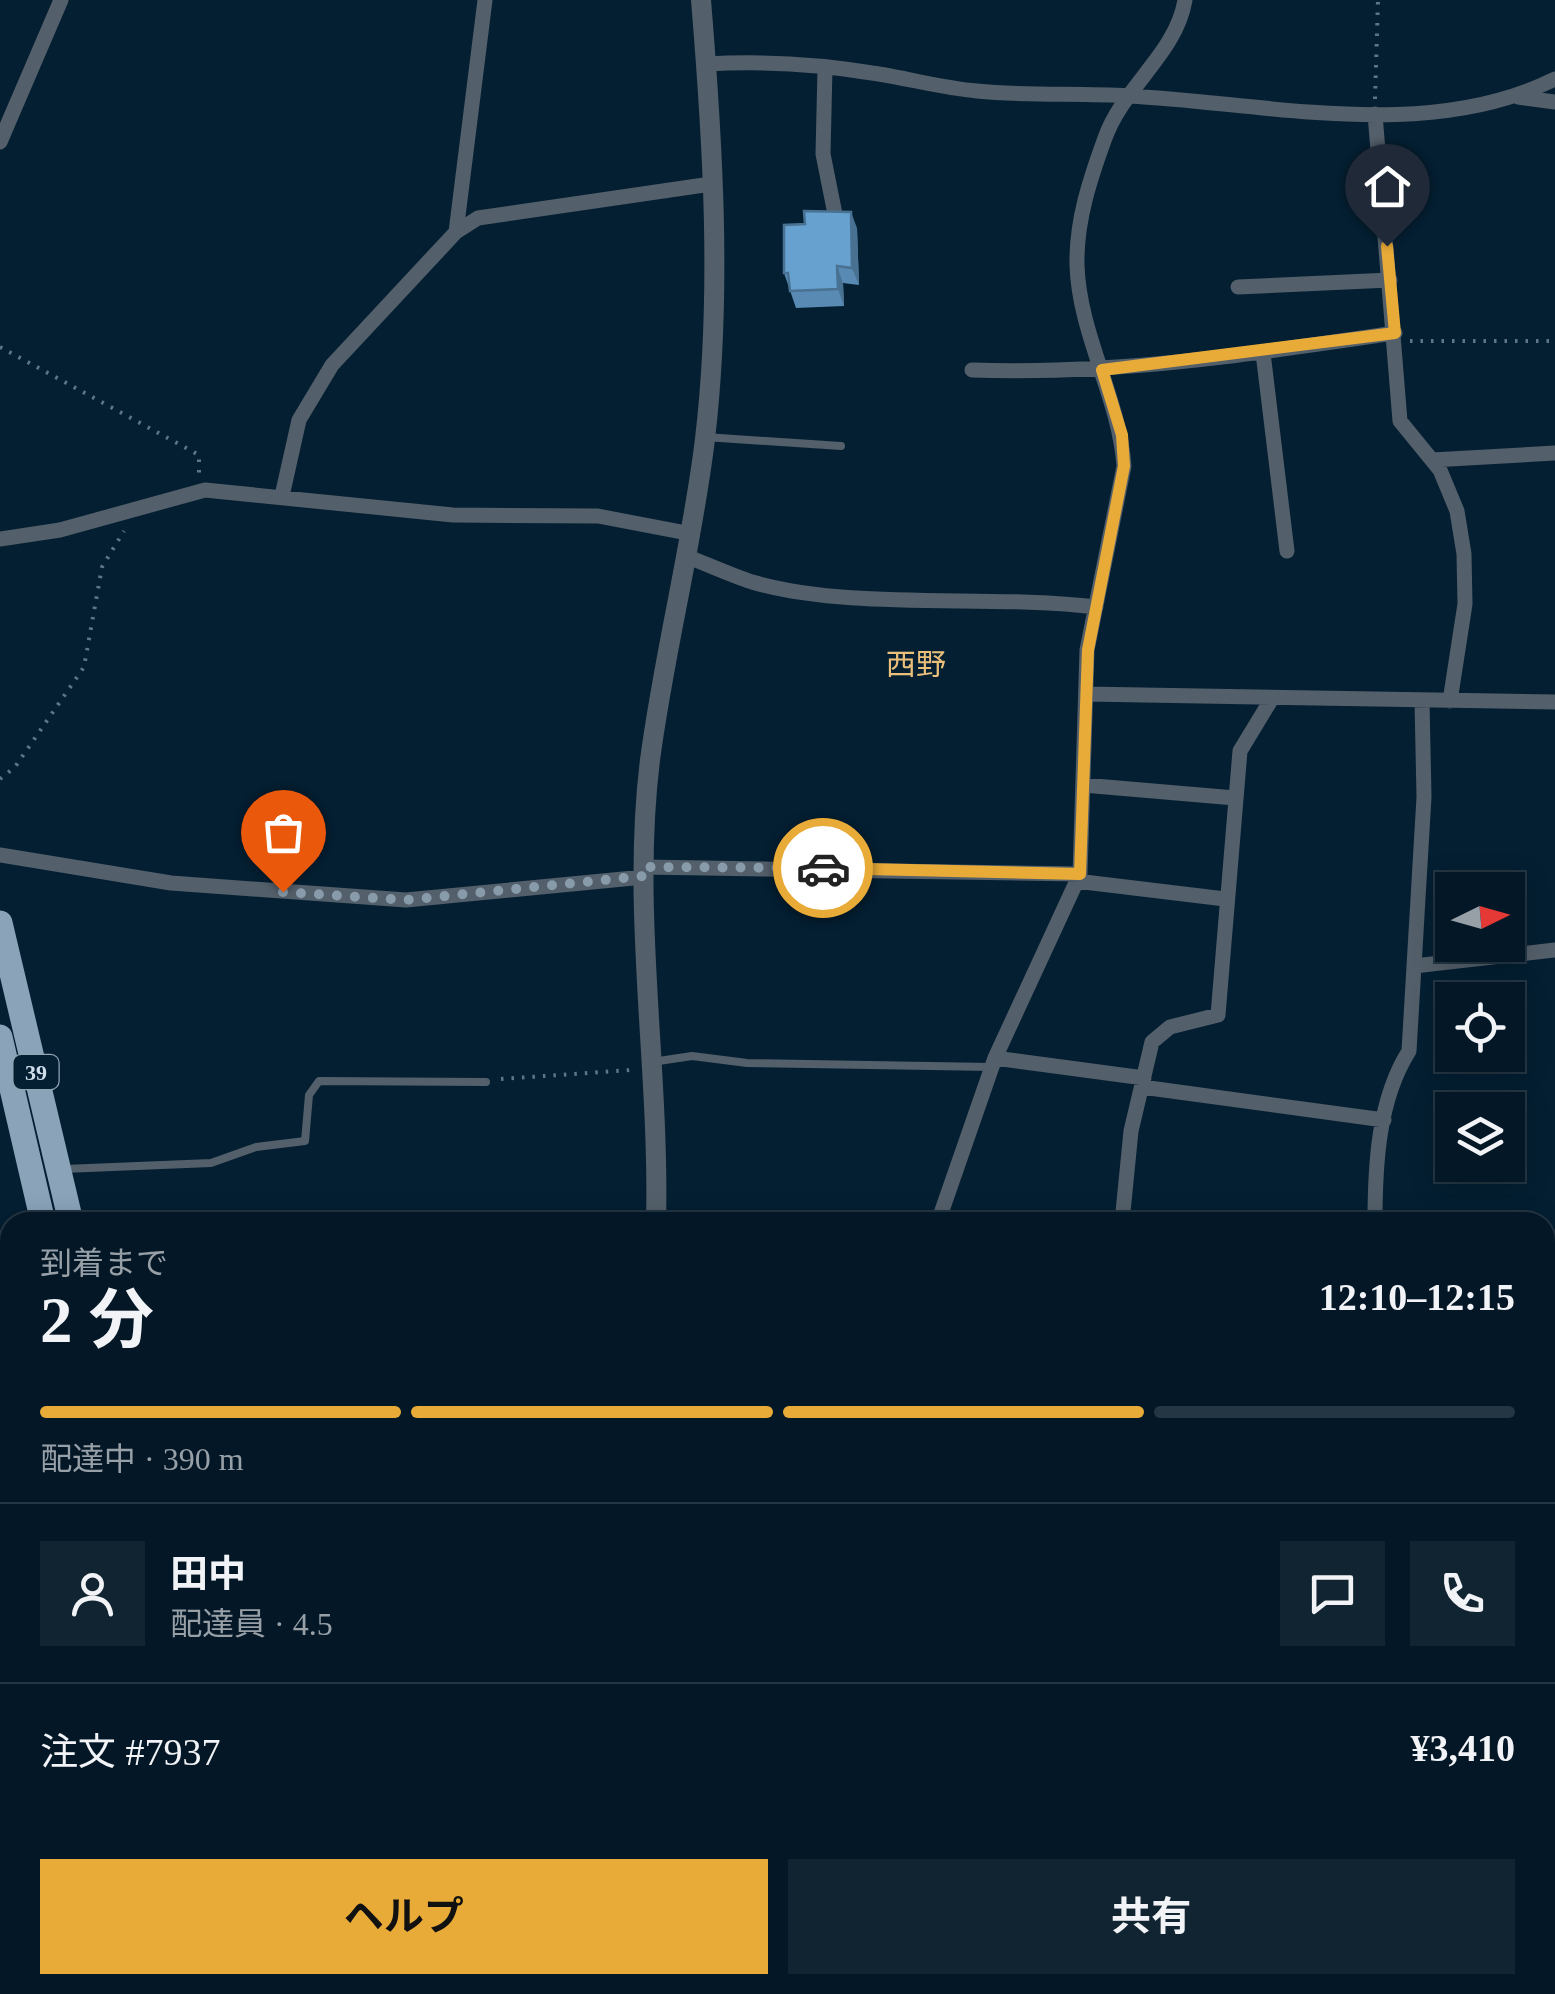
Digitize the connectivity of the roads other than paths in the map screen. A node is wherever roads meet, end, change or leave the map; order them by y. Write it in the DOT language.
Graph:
graph roads {
  1 [pos="61,0"];
  2 [pos="485,0"];
  3 [pos="701,0"];
  4 [pos="1185,0"];
  5 [pos="706,64"];
  6 [pos="825,68"];
  7 [pos="1555,79"];
  8 [pos="1128,96"];
  9 [pos="1518,97"];
  10 [pos="1555,102"];
  11 [pos="1374,114"];
  12 [pos="0,142"];
  13 [pos="711,184"];
  14 [pos="834,214"];
  15 [pos="456,232"];
  16 [pos="1390,280"];
  17 [pos="1238,286"];
  18 [pos="1395,337"];
  19 [pos="1263,352"];
  20 [pos="972,370"];
  21 [pos="1102,370"];
  22 [pos="705,437"];
  23 [pos="840,446"];
  24 [pos="1555,453"];
  25 [pos="1432,460"];
  26 [pos="282,496"];
  27 [pos="692,534"];
  28 [pos="0,540"];
  29 [pos="1286,551"];
  30 [pos="688,557"];
  31 [pos="1096,607"];
  32 [pos="1086,694"];
  33 [pos="1271,700"];
  34 [pos="1422,701"];
  35 [pos="1450,702"];
  36 [pos="1555,702"];
  37 [pos="1083,785"];
  38 [pos="1236,798"];
  39 [pos="0,855"];
  40 [pos="644,872"];
  41 [pos="1078,878"];
  42 [pos="1226,899"];
  43 [pos="0,923"];
  44 [pos="1555,950"];
  45 [pos="1414,966"];
  46 [pos="0,1041"];
  47 [pos="993,1062"];
  48 [pos="652,1065"];
  49 [pos="486,1082"];
  50 [pos="1143,1083"];
  51 [pos="1384,1120"];
  52 [pos="60,1169"];
  53 [pos="40,1212"];
  54 [pos="69,1212"];
  55 [pos="656,1212"];
  56 [pos="941,1212"];
  57 [pos="1123,1212"];
  58 [pos="1376,1212"];
  1 -- 12 [label="street"];
  2 -- 15 [label="street"];
  3 -- 5 [label="street"];
  4 -- 8 [label="street"];
  5 -- 6 [label="street"];
  5 -- 13 [label="street"];
  6 -- 8 [label="street"];
  6 -- 14 [label="street"];
  7 -- 9 [label="street"];
  8 -- 11 [label="street"];
  8 -- 21 [label="street"];
  9 -- 10 [label="street"];
  9 -- 11 [label="street"];
  11 -- 16 [label="street"];
  13 -- 15 [label="street"];
  13 -- 22 [label="street"];
  15 -- 26 [label="street"];
  16 -- 17 [label="street"];
  16 -- 18 [label="street"];
  18 -- 19 [label="street"];
  18 -- 25 [label="street"];
  19 -- 21 [label="street"];
  19 -- 29 [label="street"];
  20 -- 21 [label="street"];
  21 -- 31 [label="street"];
  22 -- 23 [label="lane"];
  22 -- 27 [label="street"];
  24 -- 25 [label="street"];
  25 -- 35 [label="street"];
  26 -- 27 [label="street"];
  26 -- 28 [label="street"];
  27 -- 30 [label="street"];
  30 -- 31 [label="street"];
  30 -- 40 [label="street"];
  31 -- 32 [label="street"];
  32 -- 33 [label="street"];
  32 -- 37 [label="street"];
  33 -- 34 [label="street"];
  33 -- 38 [label="street"];
  34 -- 35 [label="street"];
  34 -- 45 [label="street"];
  35 -- 36 [label="street"];
  37 -- 38 [label="street"];
  37 -- 41 [label="street"];
  38 -- 42 [label="street"];
  39 -- 40 [label="street"];
  40 -- 41 [label="street"];
  40 -- 48 [label="street"];
  41 -- 42 [label="street"];
  41 -- 47 [label="street"];
  42 -- 50 [label="street"];
  43 -- 52 [label="main road, 39"];
  44 -- 45 [label="street"];
  45 -- 51 [label="street"];
  46 -- 53 [label="main road, 39"];
  47 -- 48 [label="lane"];
  47 -- 50 [label="street"];
  47 -- 56 [label="street"];
  48 -- 55 [label="street"];
  49 -- 52 [label="lane"];
  50 -- 51 [label="street"];
  50 -- 57 [label="street"];
  51 -- 58 [label="street"];
  52 -- 54 [label="main road, 39"];
}
